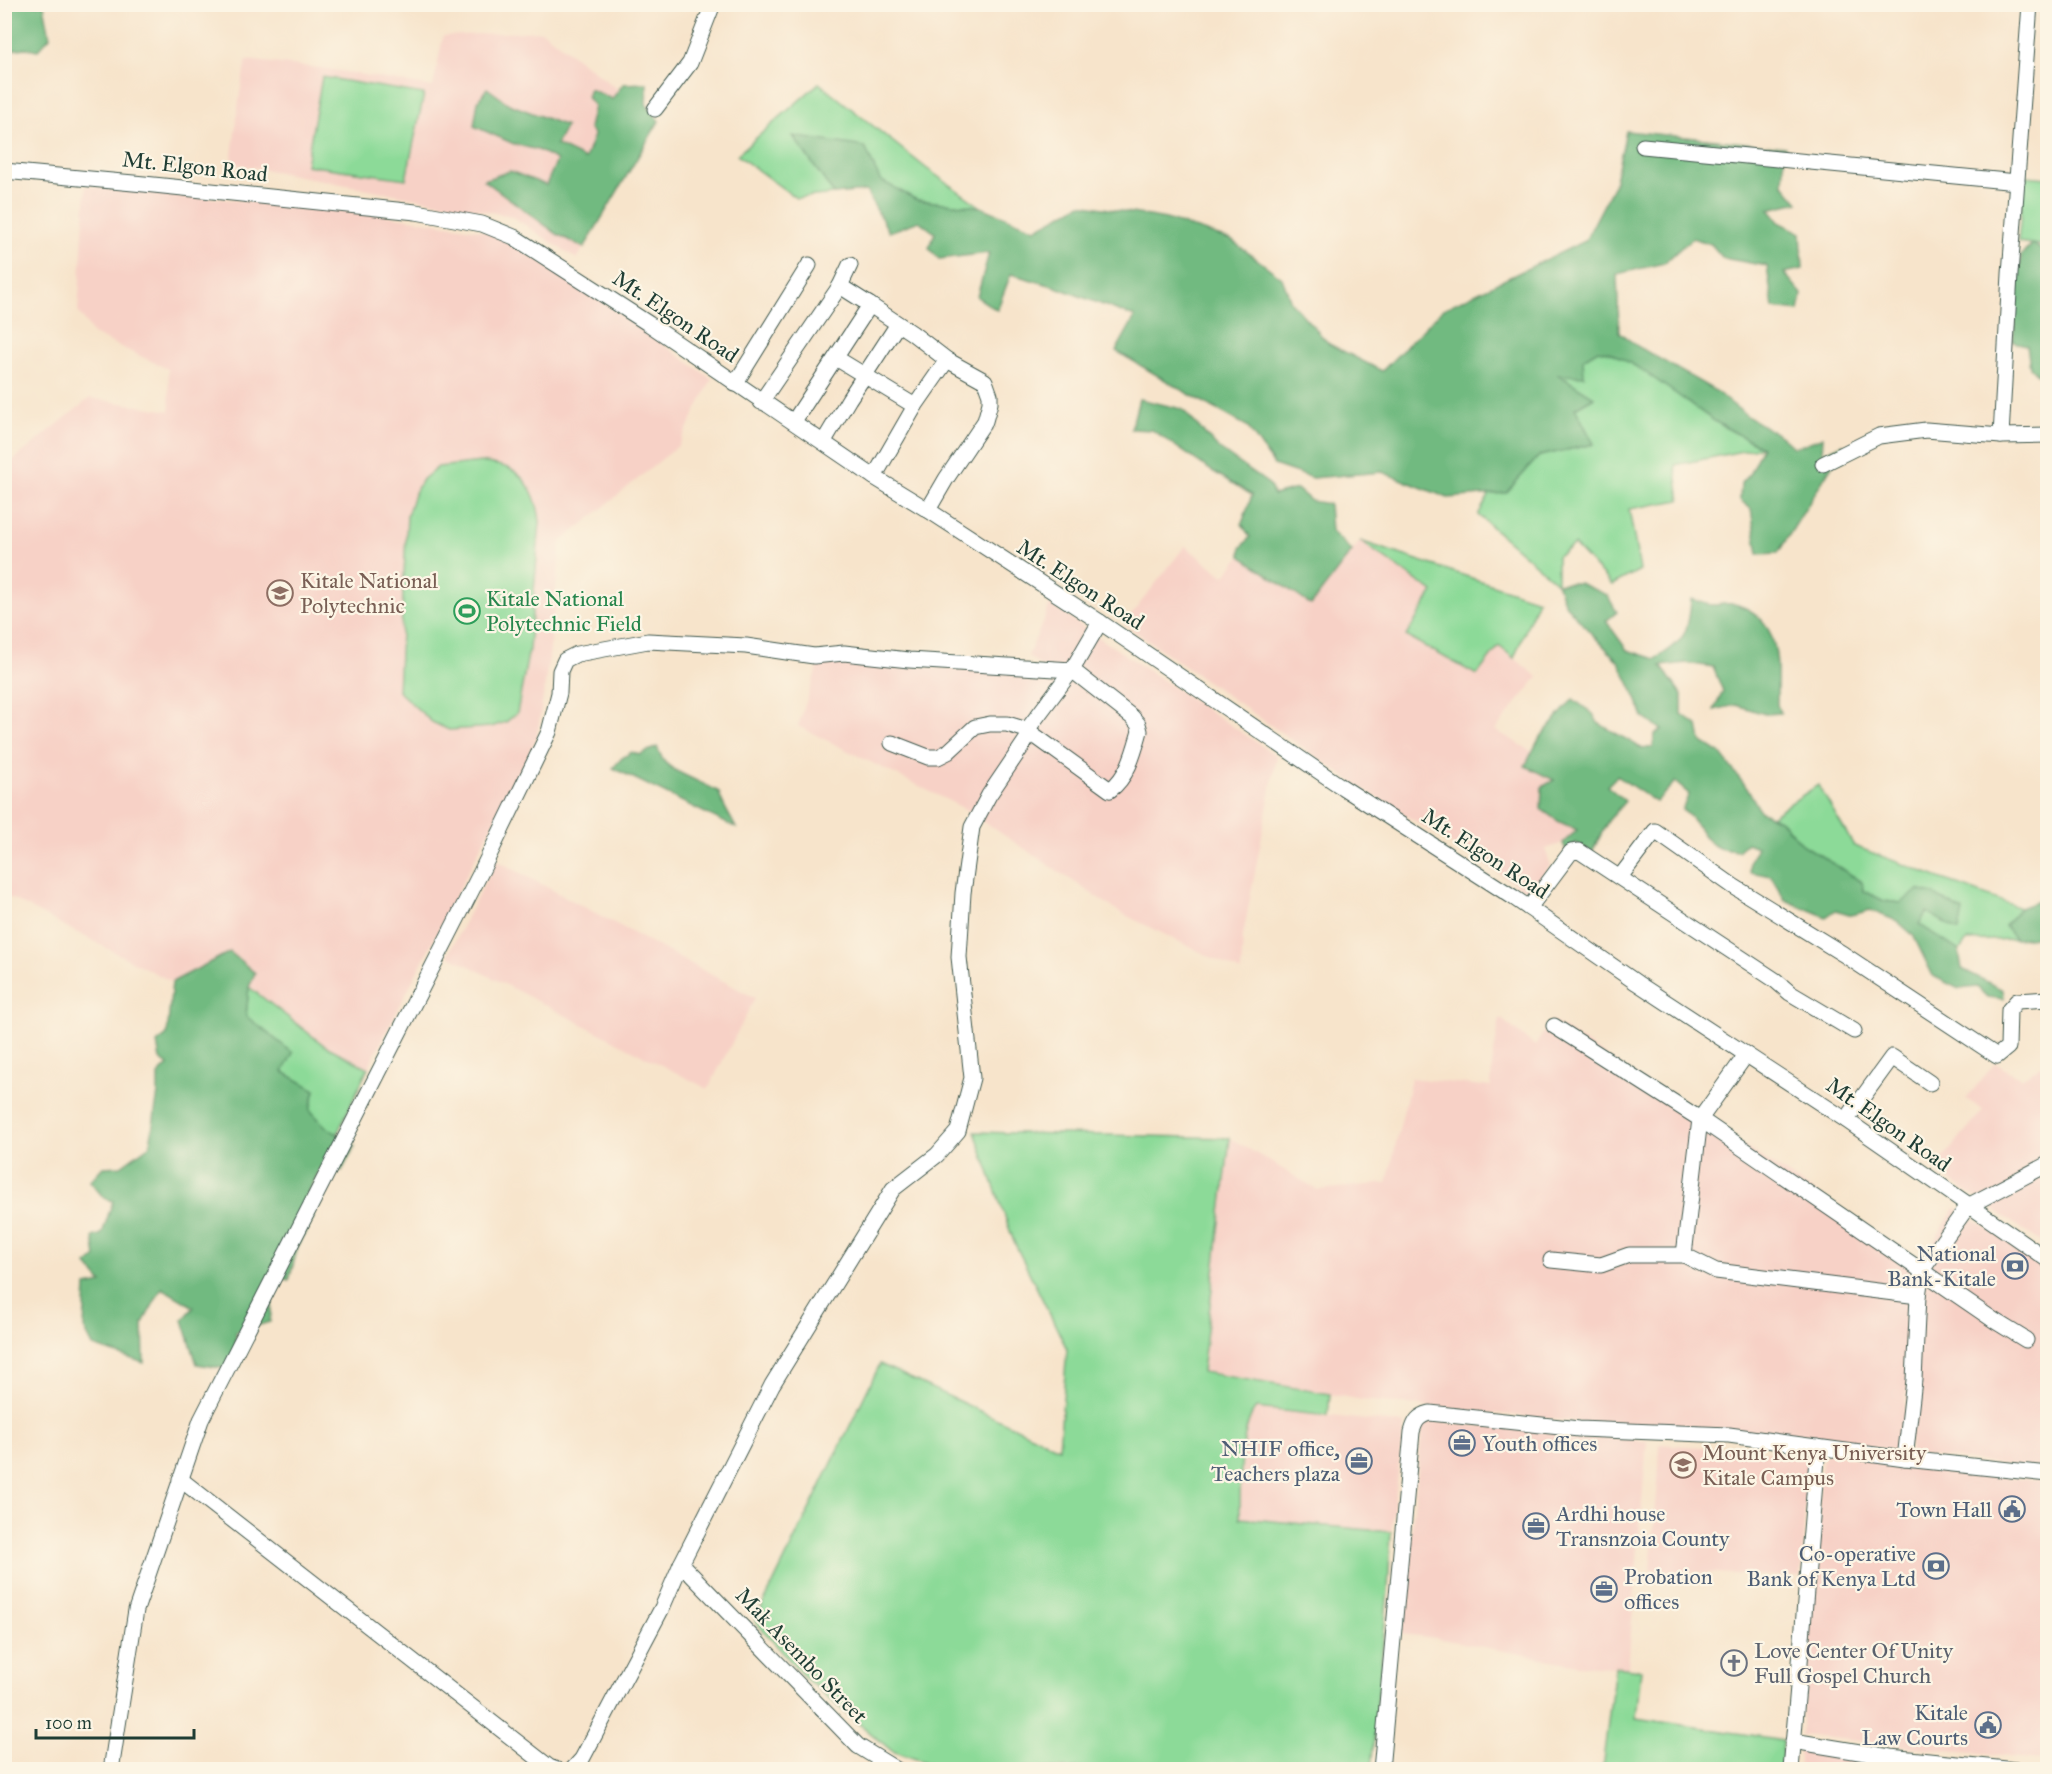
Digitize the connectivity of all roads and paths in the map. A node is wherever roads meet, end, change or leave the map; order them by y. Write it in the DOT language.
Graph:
graph roads {
  1 [pos="713,4"];
  2 [pos="2030,4"];
  3 [pos="655,110"];
  4 [pos="1643,146"];
  5 [pos="4,171"];
  6 [pos="2018,182"];
  7 [pos="809,265"];
  8 [pos="850,265"];
  9 [pos="840,286"];
  10 [pos="870,305"];
  11 [pos="898,324"];
  12 [pos="836,358"];
  13 [pos="947,360"];
  14 [pos="866,376"];
  15 [pos="735,384"];
  16 [pos="761,402"];
  17 [pos="915,406"];
  18 [pos="794,421"];
  19 [pos="2048,435"];
  20 [pos="2001,436"];
  21 [pos="824,441"];
  22 [pos="1822,464"];
  23 [pos="874,477"];
  24 [pos="928,510"];
  25 [pos="1100,622"];
  26 [pos="1072,670"];
  27 [pos="1029,732"];
  28 [pos="892,743"];
  29 [pos="1620,877"];
  30 [pos="1529,908"];
  31 [pos="2048,999"];
  32 [pos="1554,1026"];
  33 [pos="1854,1031"];
  34 [pos="1746,1055"];
  35 [pos="1930,1083"];
  36 [pos="1700,1119"];
  37 [pos="1846,1120"];
  38 [pos="2046,1166"];
  39 [pos="1968,1206"];
  40 [pos="1684,1255"];
  41 [pos="1551,1260"];
  42 [pos="2048,1260"];
  43 [pos="1922,1270"];
  44 [pos="1918,1296"];
  45 [pos="2026,1340"];
  46 [pos="1818,1447"];
  47 [pos="1905,1459"];
  48 [pos="2048,1474"];
  49 [pos="180,1479"];
  50 [pos="681,1564"];
  51 [pos="1793,1741"];
  52 [pos="1984,1768"];
  53 [pos="111,1770"];
  54 [pos="557,1770"];
  55 [pos="572,1770"];
  56 [pos="897,1770"];
  57 [pos="1381,1770"];
  58 [pos="1791,1770"];
  59 [pos="2016,1770"];
  1 -- 3 [label="street"];
  2 -- 6 [label="street"];
  4 -- 6 [label="street"];
  5 -- 15 [label="street, Mt. Elgon Road"];
  6 -- 20 [label="street"];
  7 -- 15 [label="street"];
  8 -- 9 [label="street"];
  9 -- 10 [label="street"];
  9 -- 16 [label="street"];
  10 -- 11 [label="street"];
  10 -- 12 [label="street"];
  11 -- 13 [label="street"];
  11 -- 14 [label="street"];
  12 -- 14 [label="street"];
  12 -- 18 [label="street"];
  13 -- 17 [label="street"];
  13 -- 24 [label="street"];
  14 -- 17 [label="street"];
  14 -- 21 [label="street"];
  15 -- 16 [label="street, Mt. Elgon Road"];
  16 -- 18 [label="street, Mt. Elgon Road"];
  17 -- 23 [label="street"];
  18 -- 21 [label="street, Mt. Elgon Road"];
  19 -- 20 [label="street"];
  20 -- 22 [label="street"];
  21 -- 23 [label="street, Mt. Elgon Road"];
  23 -- 24 [label="street, Mt. Elgon Road"];
  24 -- 25 [label="street, Mt. Elgon Road"];
  25 -- 26 [label="street"];
  25 -- 30 [label="street, Mt. Elgon Road"];
  26 -- 27 [label="street"];
  26 -- 27 [label="street"];
  26 -- 49 [label="street"];
  27 -- 28 [label="street"];
  27 -- 50 [label="street"];
  29 -- 30 [label="street"];
  29 -- 31 [label="street"];
  29 -- 33 [label="street"];
  30 -- 34 [label="street, Mt. Elgon Road"];
  32 -- 36 [label="street"];
  34 -- 36 [label="street"];
  34 -- 37 [label="street, Mt. Elgon Road"];
  35 -- 37 [label="street"];
  36 -- 40 [label="street"];
  36 -- 43 [label="street"];
  37 -- 39 [label="street, Mt. Elgon Road"];
  38 -- 39 [label="street"];
  39 -- 42 [label="street, Mt. Elgon Road"];
  39 -- 43 [label="street"];
  40 -- 41 [label="street"];
  40 -- 44 [label="street"];
  43 -- 44 [label="street"];
  43 -- 45 [label="street"];
  44 -- 47 [label="street"];
  46 -- 47 [label="street"];
  46 -- 51 [label="street"];
  46 -- 57 [label="street"];
  47 -- 48 [label="street"];
  49 -- 53 [label="street"];
  49 -- 54 [label="street"];
  50 -- 55 [label="street"];
  50 -- 56 [label="street, Mak Asembo Street"];
  51 -- 52 [label="street"];
  51 -- 58 [label="street"];
  52 -- 59 [label="street"];
}
